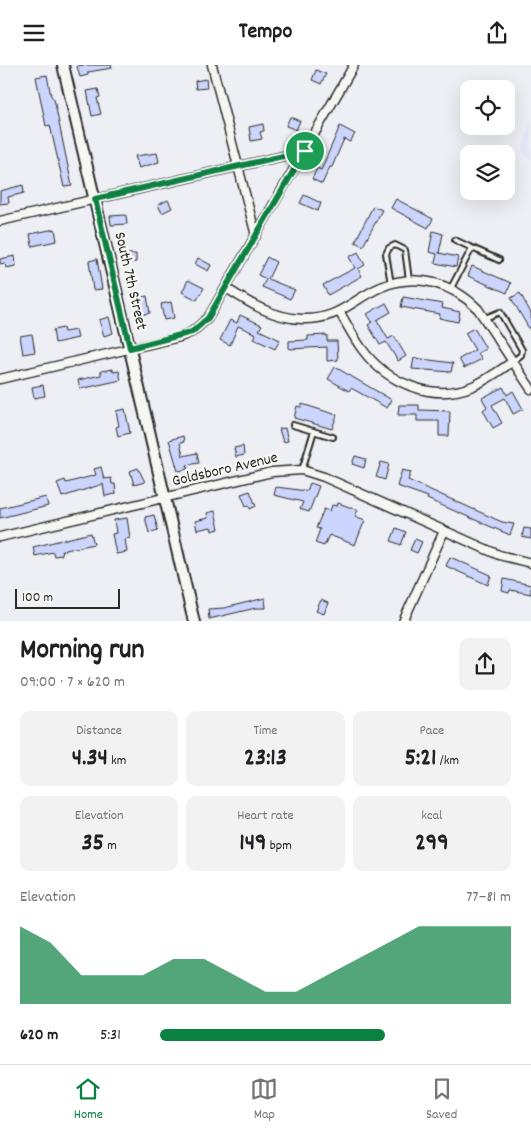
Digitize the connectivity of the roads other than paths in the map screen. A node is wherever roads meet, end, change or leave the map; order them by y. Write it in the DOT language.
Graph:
graph roads {
  1 [pos="63,65"];
  2 [pos="212,65"];
  3 [pos="354,65"];
  4 [pos="305,151"];
  5 [pos="238,165"];
  6 [pos="95,199"];
  7 [pos="0,221"];
  8 [pos="256,236"];
  9 [pos="455,240"];
  10 [pos="472,248"];
  11 [pos="499,260"];
  12 [pos="409,280"];
  13 [pos="392,284"];
  14 [pos="226,288"];
  15 [pos="451,288"];
  16 [pos="340,313"];
  17 [pos="485,318"];
  18 [pos="130,348"];
  19 [pos="512,362"];
  20 [pos="0,379"];
  21 [pos="531,389"];
  22 [pos="293,425"];
  23 [pos="314,431"];
  24 [pos="333,437"];
  25 [pos="302,470"];
  26 [pos="165,497"];
  27 [pos="444,531"];
  28 [pos="0,537"];
  29 [pos="531,563"];
  30 [pos="194,621"];
  31 [pos="403,621"];
  1 -- 6 [label="street, South 7th Street"];
  2 -- 5 [label="street"];
  3 -- 4 [label="street"];
  4 -- 5 [label="street"];
  4 -- 8 [label="street"];
  5 -- 6 [label="street"];
  5 -- 8 [label="street"];
  6 -- 7 [label="street"];
  6 -- 18 [label="street, South 7th Street"];
  8 -- 14 [label="street"];
  9 -- 10 [label="lane"];
  10 -- 11 [label="lane"];
  10 -- 15 [label="lane"];
  12 -- 13 [label="street"];
  12 -- 13 [label="lane"];
  12 -- 15 [label="street"];
  13 -- 16 [label="street"];
  14 -- 16 [label="street"];
  14 -- 18 [label="street"];
  15 -- 17 [label="street"];
  16 -- 19 [label="street"];
  17 -- 19 [label="street"];
  17 -- 19 [label="lane"];
  18 -- 20 [label="street"];
  18 -- 26 [label="street, South 7th Street"];
  19 -- 21 [label="street"];
  22 -- 23 [label="lane"];
  23 -- 24 [label="lane"];
  23 -- 25 [label="lane"];
  25 -- 26 [label="street, Goldsboro Avenue"];
  25 -- 27 [label="street, Goldsboro Avenue"];
  26 -- 28 [label="street, Goldsboro Avenue"];
  26 -- 30 [label="street, South 7th Street"];
  27 -- 29 [label="street, Goldsboro Avenue"];
  27 -- 31 [label="street"];
}
